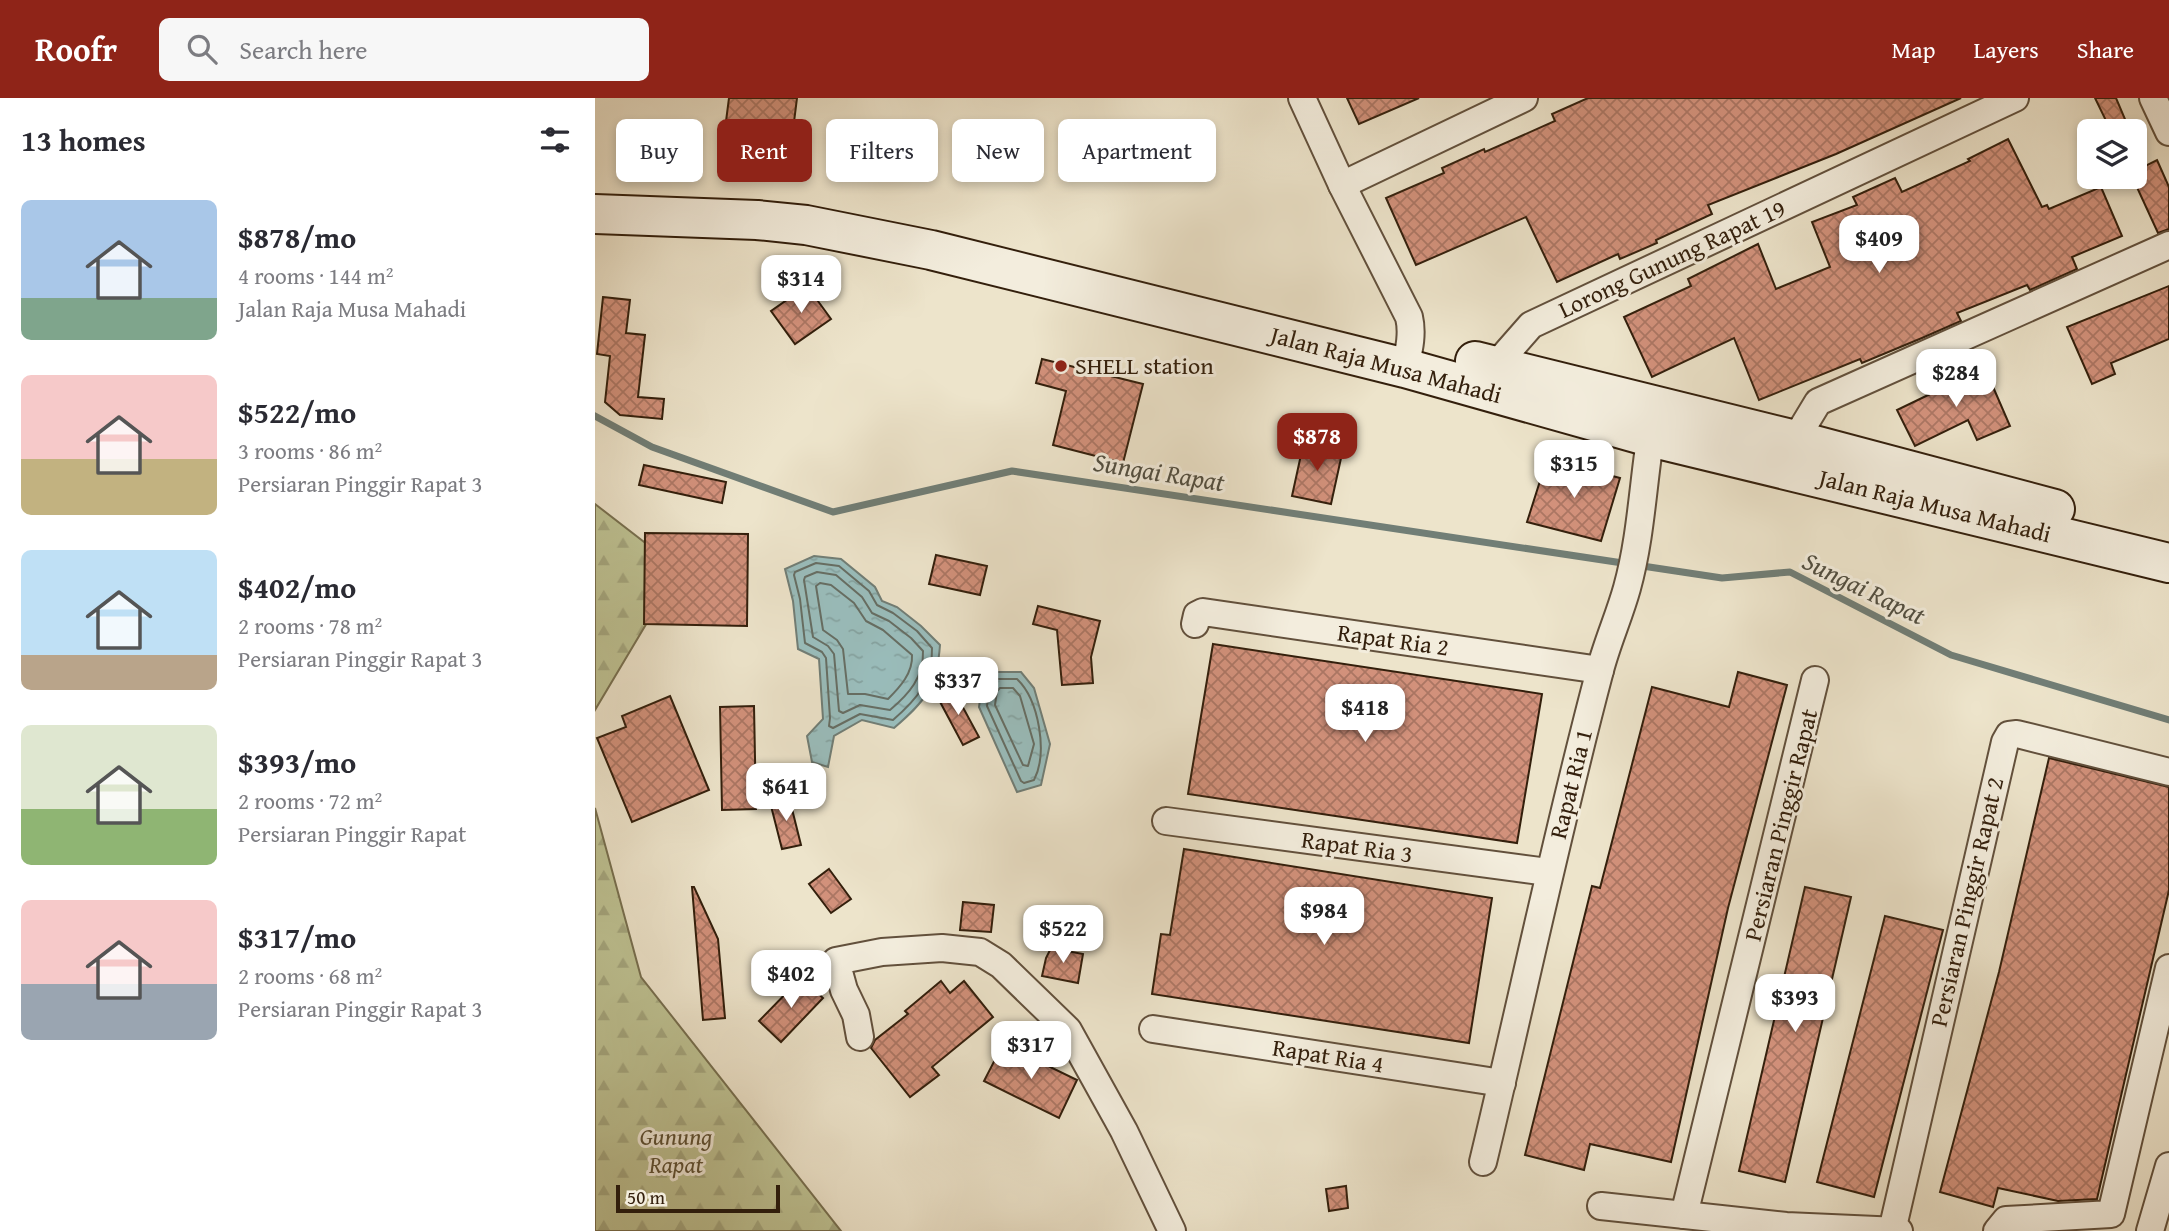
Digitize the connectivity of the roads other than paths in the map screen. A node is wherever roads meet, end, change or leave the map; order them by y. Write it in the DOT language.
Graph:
graph roads {
  1 [pos="1302,98"];
  2 [pos="1524,98"];
  3 [pos="2015,98"];
  4 [pos="2153,98"];
  5 [pos="2169,132"];
  6 [pos="1342,185"];
  7 [pos="595,192"];
  8 [pos="595,214"];
  9 [pos="2169,246"];
  10 [pos="1408,355"];
  11 [pos="1495,366"];
  12 [pos="1653,422"];
  13 [pos="1795,440"];
  14 [pos="2169,536"];
  15 [pos="2169,563"];
  16 [pos="1195,624"];
  17 [pos="1599,670"];
  18 [pos="1815,680"];
  19 [pos="2169,772"];
  20 [pos="1166,821"];
  21 [pos="1548,872"];
  22 [pos="2169,968"];
  23 [pos="1153,1029"];
  24 [pos="860,1037"];
  25 [pos="1502,1083"];
  26 [pos="1483,1162"];
  27 [pos="2169,1166"];
  28 [pos="1601,1206"];
  29 [pos="1684,1215"];
  30 [pos="1837,1229"];
  31 [pos="1172,1231"];
  32 [pos="1892,1231"];
  33 [pos="1899,1231"];
  34 [pos="1997,1231"];
  35 [pos="2150,1231"];
  1 -- 6 [label="street"];
  2 -- 6 [label="street"];
  3 -- 11 [label="street, Lorong Gunung Rapat 19"];
  4 -- 5 [label="street"];
  6 -- 10 [label="street"];
  7 -- 10 [label="main road, Jalan Raja Musa Mahadi"];
  8 -- 10 [label="main road, Jalan Raja Musa Mahadi"];
  9 -- 13 [label="street"];
  10 -- 11 [label="main road, Jalan Raja Musa Mahadi"];
  10 -- 12 [label="main road, Jalan Raja Musa Mahadi"];
  11 -- 12 [label="main road, Jalan Raja Musa Mahadi"];
  12 -- 13 [label="main road, Jalan Raja Musa Mahadi"];
  12 -- 15 [label="main road, Jalan Raja Musa Mahadi"];
  12 -- 17 [label="street, Rapat Ria 1"];
  13 -- 14 [label="main road, Jalan Raja Musa Mahadi"];
  16 -- 17 [label="street, Rapat Ria 2"];
  17 -- 21 [label="street, Rapat Ria 1"];
  18 -- 29 [label="street, Persiaran Pinggir Rapat"];
  19 -- 32 [label="street, Persiaran Pinggir Rapat 2"];
  20 -- 21 [label="street, Rapat Ria 3"];
  21 -- 25 [label="street, Rapat Ria 1"];
  22 -- 34 [label="street"];
  23 -- 25 [label="street, Rapat Ria 4"];
  24 -- 31 [label="street"];
  25 -- 26 [label="street, Rapat Ria 1"];
  27 -- 35 [label="street"];
  28 -- 29 [label="street"];
  29 -- 30 [label="street"];
  30 -- 32 [label="street"];
  32 -- 33 [label="street"];
}
